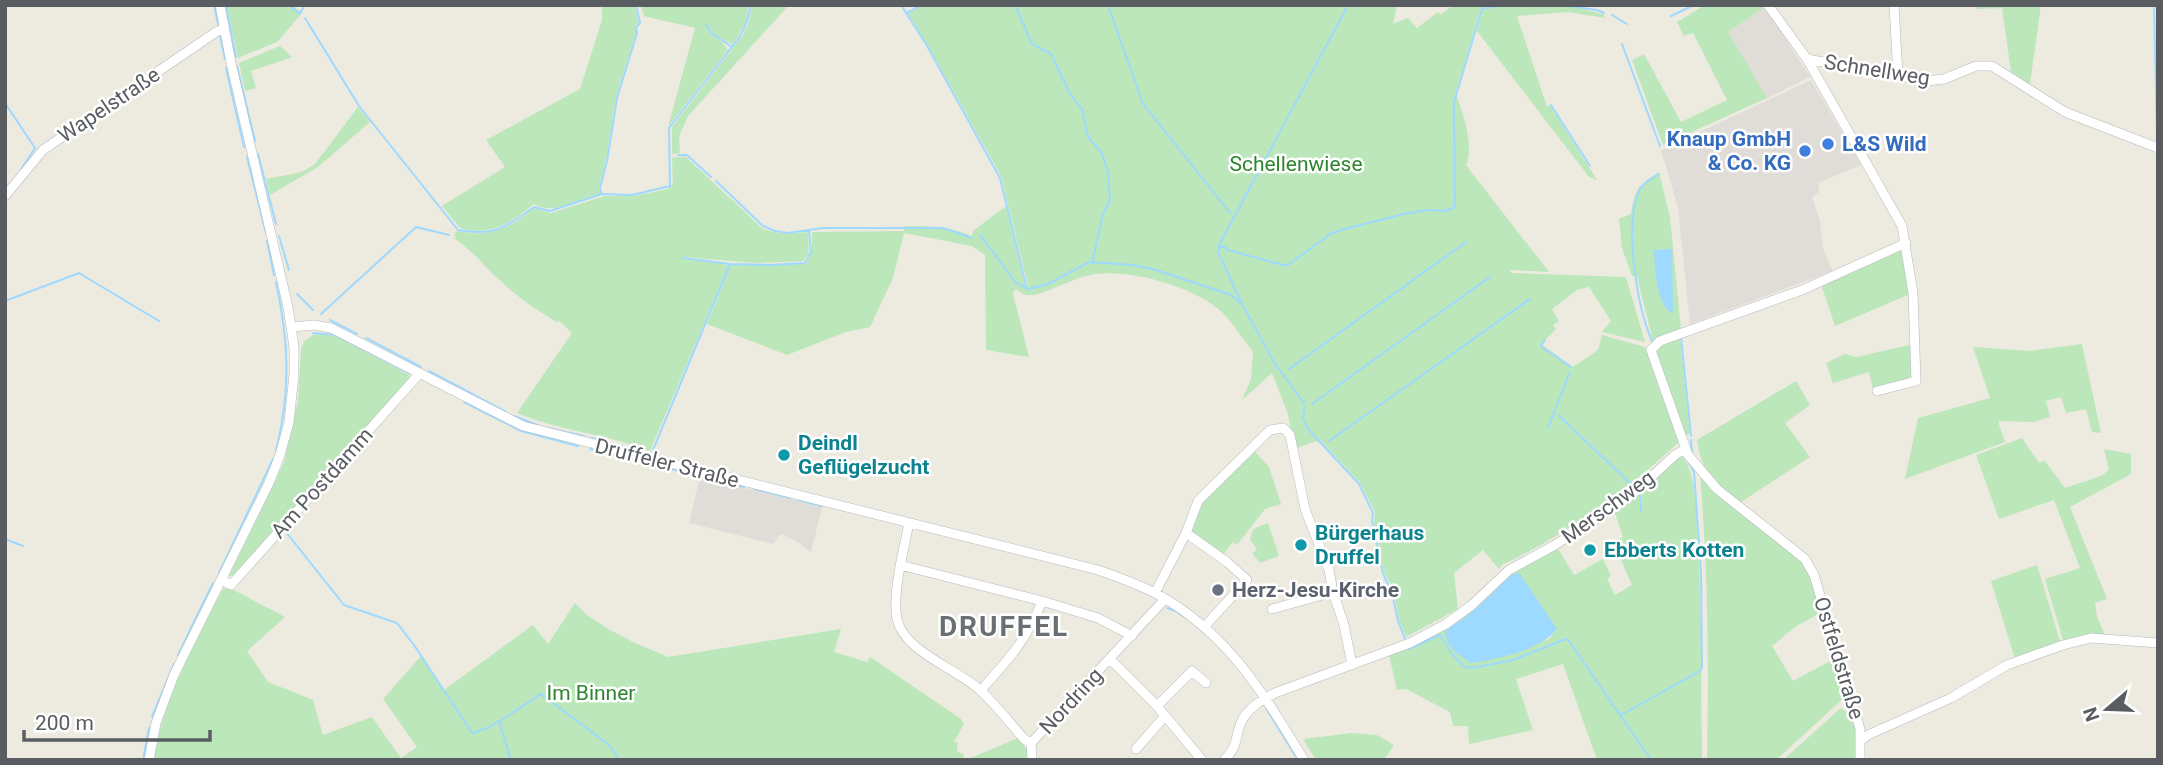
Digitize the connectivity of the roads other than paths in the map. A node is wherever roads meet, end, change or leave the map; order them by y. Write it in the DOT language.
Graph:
graph roads {
  1 [pos="220,5"];
  2 [pos="1768,5"];
  3 [pos="1894,5"];
  4 [pos="224,29"];
  5 [pos="1807,59"];
  6 [pos="1898,76"];
  7 [pos="2158,148"];
  8 [pos="5,195"];
  9 [pos="1906,243"];
  10 [pos="292,327"];
  11 [pos="420,373"];
  12 [pos="1877,391"];
  13 [pos="1685,449"];
  14 [pos="909,523"];
  15 [pos="1186,533"];
  16 [pos="900,565"];
  17 [pos="222,580"];
  18 [pos="1333,592"];
  19 [pos="1155,593"];
  20 [pos="1165,598"];
  21 [pos="1042,601"];
  22 [pos="1272,609"];
  23 [pos="1205,626"];
  24 [pos="1132,636"];
  25 [pos="2158,643"];
  26 [pos="1110,659"];
  27 [pos="1352,665"];
  28 [pos="1206,683"];
  29 [pos="981,690"];
  30 [pos="1265,699"];
  31 [pos="1157,706"];
  32 [pos="1165,716"];
  33 [pos="1863,735"];
  34 [pos="1031,743"];
  35 [pos="1136,749"];
  36 [pos="149,760"];
  37 [pos="1032,760"];
  38 [pos="1202,760"];
  39 [pos="1224,760"];
  40 [pos="1304,760"];
  41 [pos="1860,760"];
  1 -- 4 [label="street"];
  2 -- 5 [label="street, Schnellweg"];
  3 -- 6 [label="street"];
  4 -- 8 [label="street, Wapelstraße"];
  4 -- 10 [label="street"];
  5 -- 6 [label="street, Schnellweg"];
  5 -- 9 [label="street"];
  6 -- 7 [label="street, Schnellweg"];
  9 -- 12 [label="street"];
  9 -- 13 [label="street"];
  10 -- 11 [label="street, Druffeler Straße"];
  10 -- 17 [label="street, Am Postdamm"];
  11 -- 14 [label="street, Druffeler Straße"];
  11 -- 17 [label="street, Am Postdamm"];
  13 -- 27 [label="street, Merschweg"];
  13 -- 33 [label="street, Ostfeldstraße"];
  14 -- 16 [label="street, Nordring"];
  14 -- 19 [label="street, Druffeler Straße"];
  15 -- 18 [label="street"];
  15 -- 19 [label="street"];
  15 -- 23 [label="street"];
  16 -- 21 [label="street"];
  16 -- 29 [label="street, Nordring"];
  17 -- 36 [label="street, Am Postdamm"];
  18 -- 22 [label="street"];
  18 -- 27 [label="street"];
  19 -- 20 [label="street, Druffeler Straße"];
  20 -- 23 [label="street, Druffeler Straße"];
  20 -- 24 [label="street, Nordring"];
  21 -- 24 [label="street"];
  21 -- 29 [label="street"];
  23 -- 30 [label="street, Druffeler Straße"];
  24 -- 26 [label="street, Nordring"];
  25 -- 33 [label="street, Ostfeldstraße"];
  26 -- 31 [label="street"];
  26 -- 34 [label="street, Nordring"];
  27 -- 30 [label="street, Merschweg"];
  28 -- 31 [label="street"];
  29 -- 34 [label="street, Nordring"];
  30 -- 39 [label="street"];
  30 -- 40 [label="street, Druffeler Straße"];
  31 -- 32 [label="street"];
  32 -- 35 [label="street"];
  32 -- 38 [label="street"];
  33 -- 41 [label="street"];
  34 -- 37 [label="street"];
}
